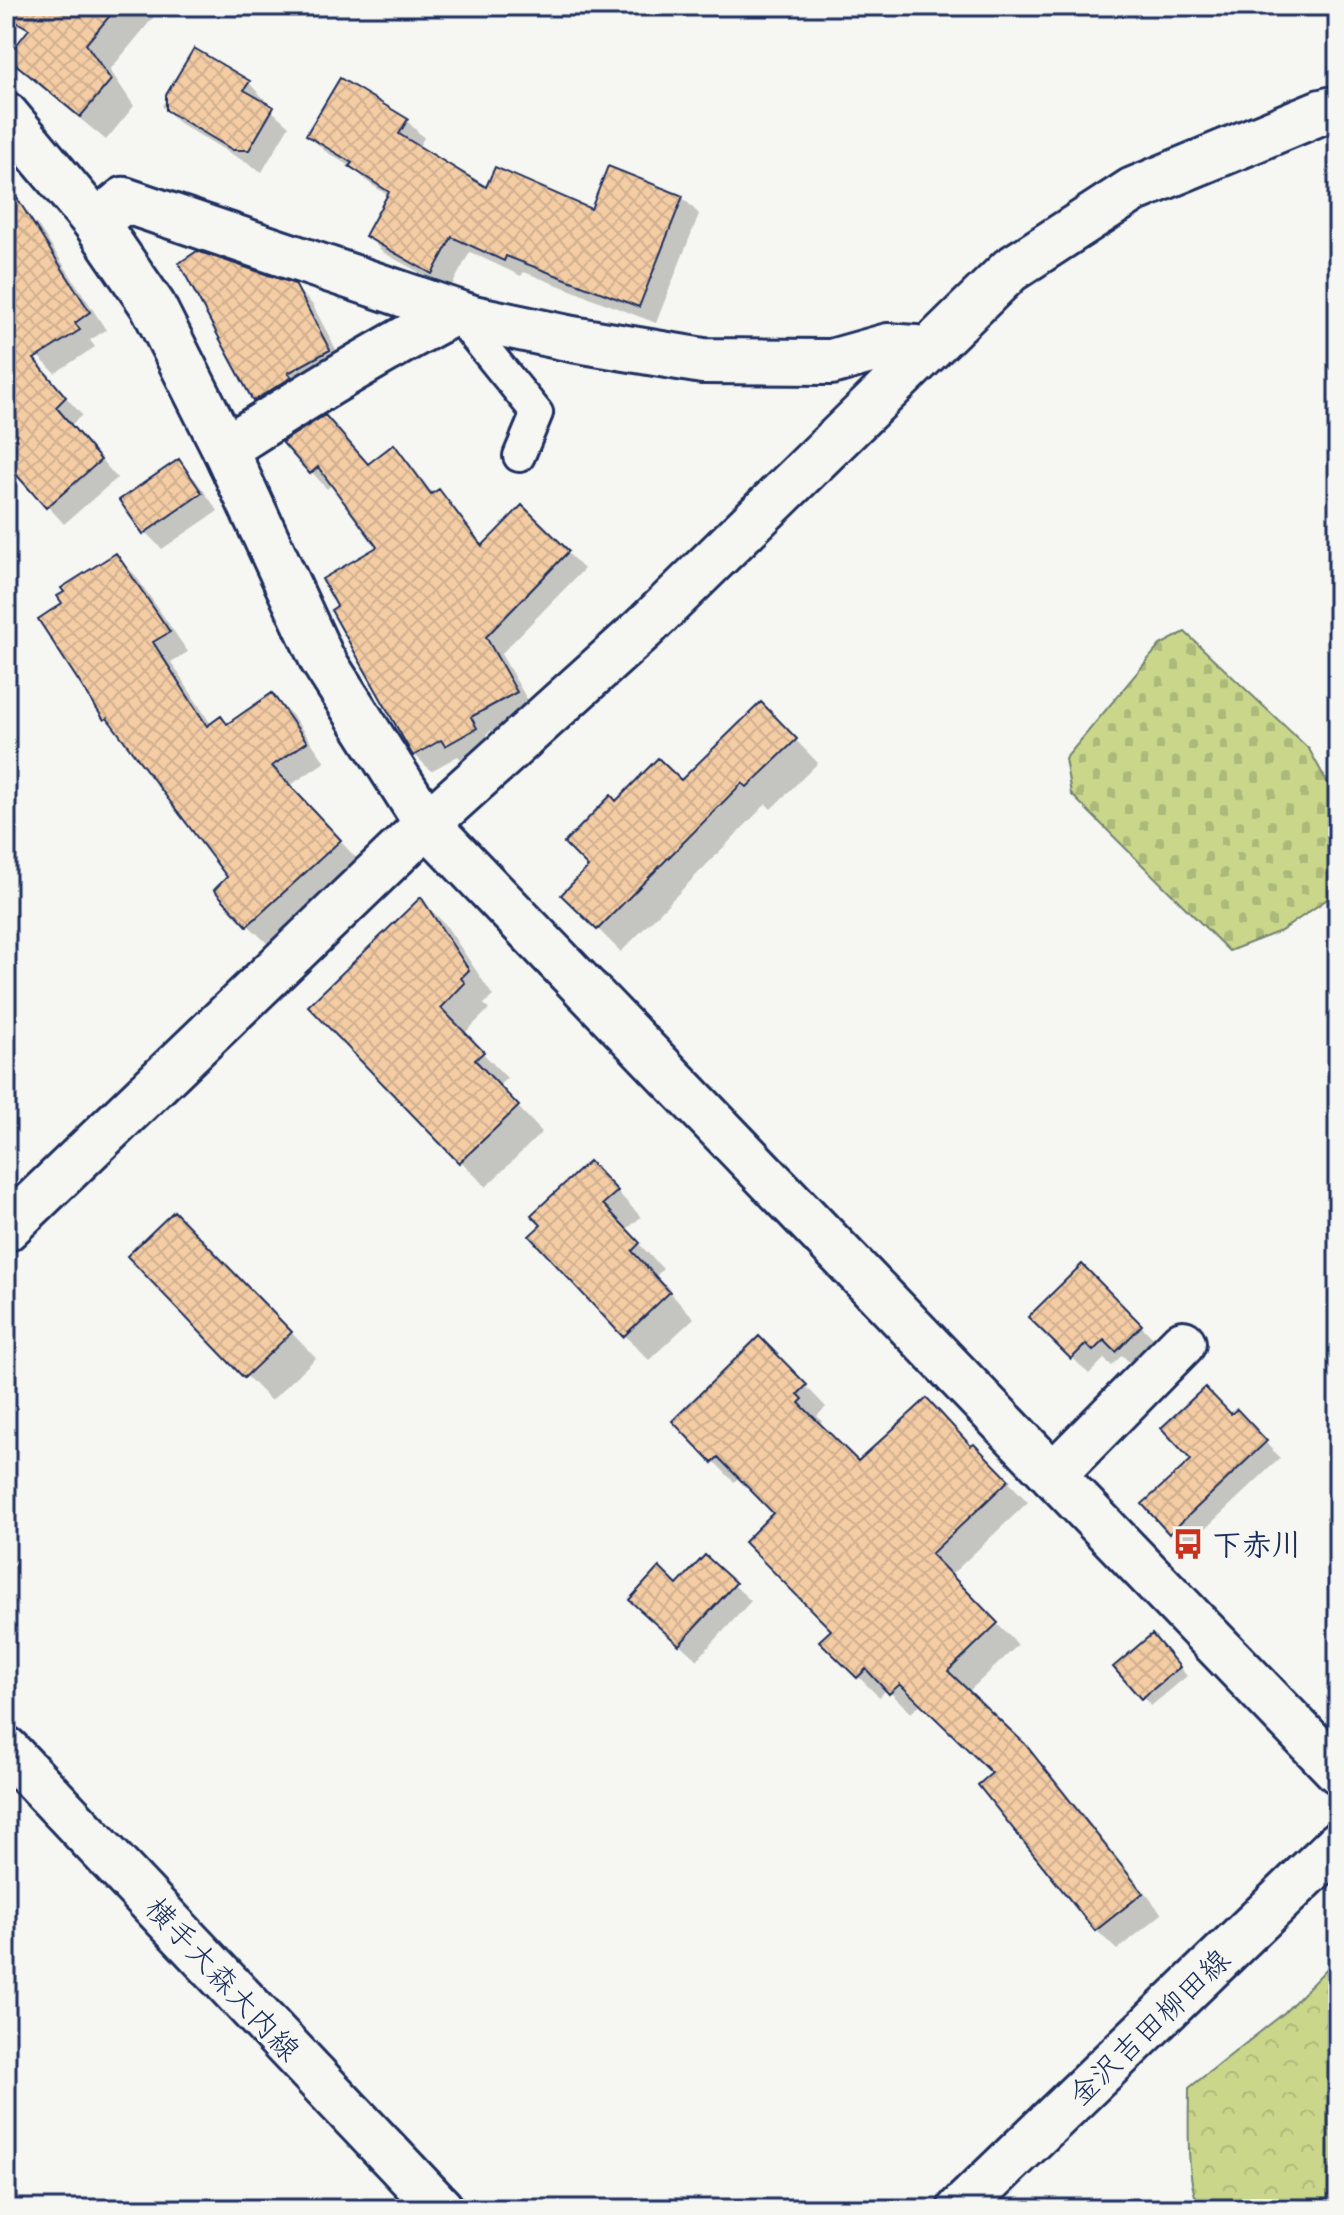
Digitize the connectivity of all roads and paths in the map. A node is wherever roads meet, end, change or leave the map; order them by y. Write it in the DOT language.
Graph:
graph roads {
  1 [pos="1338,108"];
  2 [pos="6,115"];
  3 [pos="96,223"];
  4 [pos="455,312"];
  5 [pos="928,349"];
  6 [pos="225,449"];
  7 [pos="519,456"];
  8 [pos="427,824"];
  9 [pos="6,1229"];
  10 [pos="1183,1343"];
  11 [pos="1053,1475"];
  12 [pos="6,1749"];
  13 [pos="1338,1771"];
  14 [pos="1338,1844"];
  15 [pos="441,2209"];
  16 [pos="960,2209"];
  1 -- 5 [label="street"];
  2 -- 3 [label="street"];
  3 -- 4 [label="street"];
  3 -- 6 [label="street"];
  4 -- 5 [label="street"];
  4 -- 6 [label="street"];
  4 -- 7 [label="lane"];
  5 -- 8 [label="street"];
  6 -- 8 [label="street"];
  8 -- 9 [label="street"];
  8 -- 11 [label="street"];
  10 -- 11 [label="street"];
  11 -- 13 [label="street"];
  12 -- 15 [label="street, 横手大森大内線"];
  14 -- 16 [label="street, 金沢吉田柳田線"];
}
